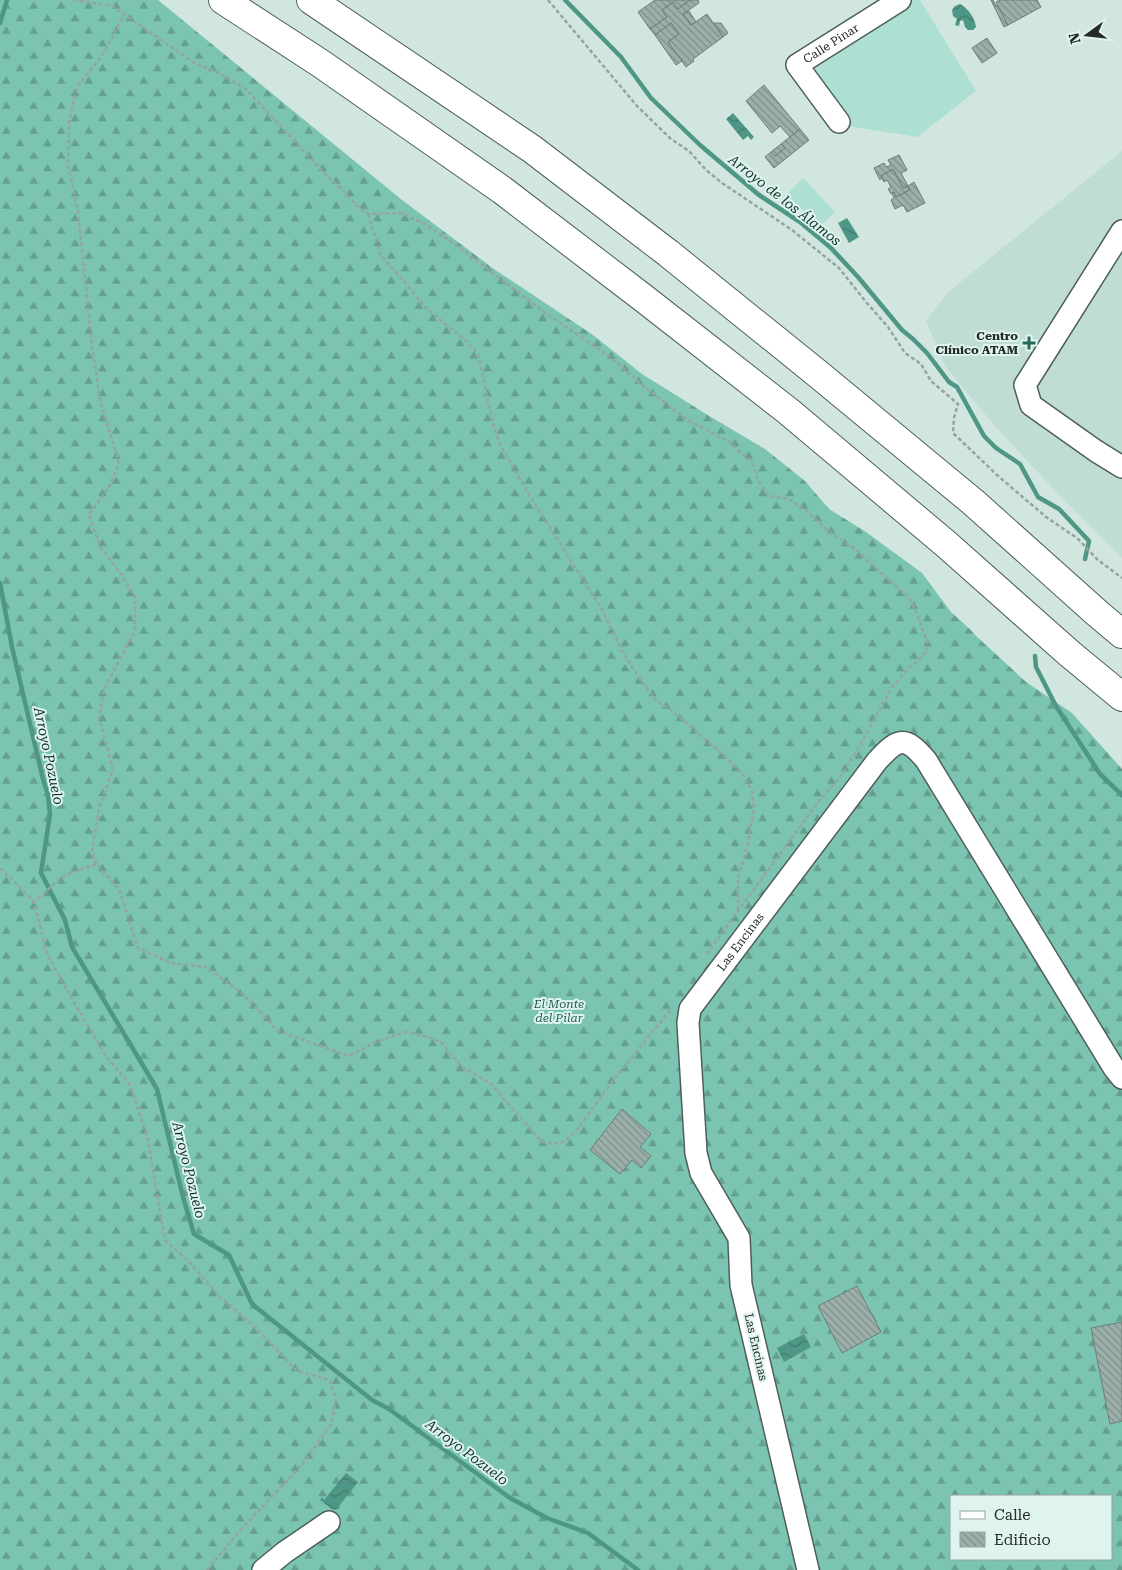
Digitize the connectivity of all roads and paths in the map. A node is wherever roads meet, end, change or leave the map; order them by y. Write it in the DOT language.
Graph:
graph roads {
  1 [pos="73,0"];
  2 [pos="222,0"];
  3 [pos="312,0"];
  4 [pos="548,0"];
  5 [pos="900,0"];
  6 [pos="124,15"];
  7 [pos="839,122"];
  8 [pos="368,214"];
  9 [pos="1122,231"];
  10 [pos="1122,467"];
  11 [pos="1122,578"];
  12 [pos="1122,634"];
  13 [pos="1122,697"];
  14 [pos="96,864"];
  15 [pos="0,868"];
  16 [pos="33,903"];
  17 [pos="738,910"];
  18 [pos="702,961"];
  19 [pos="674,1005"];
  20 [pos="1122,1078"];
  21 [pos="329,1522"];
  22 [pos="207,1570"];
  23 [pos="264,1570"];
  24 [pos="808,1570"];
  1 -- 6 [label="path"];
  2 -- 13 [label="highway"];
  3 -- 12 [label="highway"];
  4 -- 11 [label="path"];
  5 -- 7 [label="street, Calle Pinar"];
  6 -- 8 [label="path"];
  6 -- 14 [label="path"];
  8 -- 17 [label="path"];
  8 -- 17 [label="path"];
  9 -- 10 [label="street"];
  14 -- 16 [label="path"];
  14 -- 19 [label="path"];
  15 -- 16 [label="path"];
  16 -- 22 [label="path"];
  17 -- 18 [label="path"];
  20 -- 24 [label="street, Las Encinas"];
  21 -- 23 [label="street"];
}
